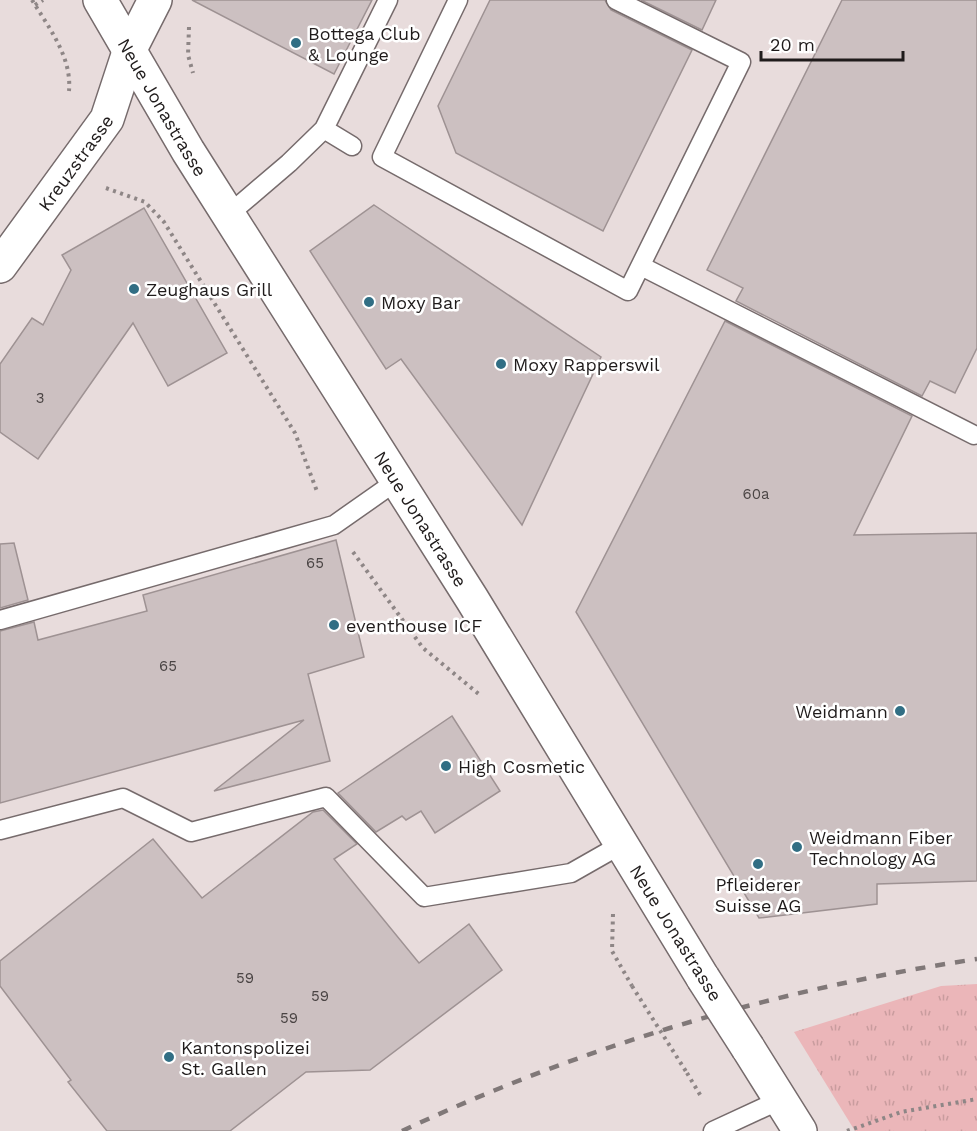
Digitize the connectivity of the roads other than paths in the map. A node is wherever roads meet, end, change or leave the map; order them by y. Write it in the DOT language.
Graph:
graph roads {
  1 [pos="100,0"];
  2 [pos="155,0"];
  3 [pos="388,0"];
  4 [pos="458,0"];
  5 [pos="616,0"];
  6 [pos="130,49"];
  7 [pos="324,129"];
  8 [pos="352,146"];
  9 [pos="228,215"];
  10 [pos="0,266"];
  11 [pos="641,266"];
  12 [pos="974,435"];
  13 [pos="398,480"];
  14 [pos="0,620"];
  15 [pos="0,830"];
  16 [pos="622,844"];
  17 [pos="780,1100"];
  18 [pos="713,1131"];
  19 [pos="800,1131"];
  1 -- 6 [label="main road, Neue Jonastrasse"];
  2 -- 6 [label="main road, Kreuzstrasse"];
  3 -- 7 [label="lane"];
  4 -- 11 [label="lane"];
  5 -- 11 [label="lane"];
  6 -- 9 [label="main road, Neue Jonastrasse"];
  6 -- 10 [label="main road, Kreuzstrasse"];
  7 -- 8 [label="lane"];
  7 -- 9 [label="lane"];
  9 -- 13 [label="main road, Neue Jonastrasse"];
  11 -- 12 [label="lane"];
  13 -- 14 [label="lane"];
  13 -- 16 [label="main road, Neue Jonastrasse"];
  15 -- 16 [label="lane"];
  16 -- 17 [label="main road, Neue Jonastrasse, bridge"];
  17 -- 18 [label="lane"];
  17 -- 19 [label="main road, Neue Jonastrasse"];
}
